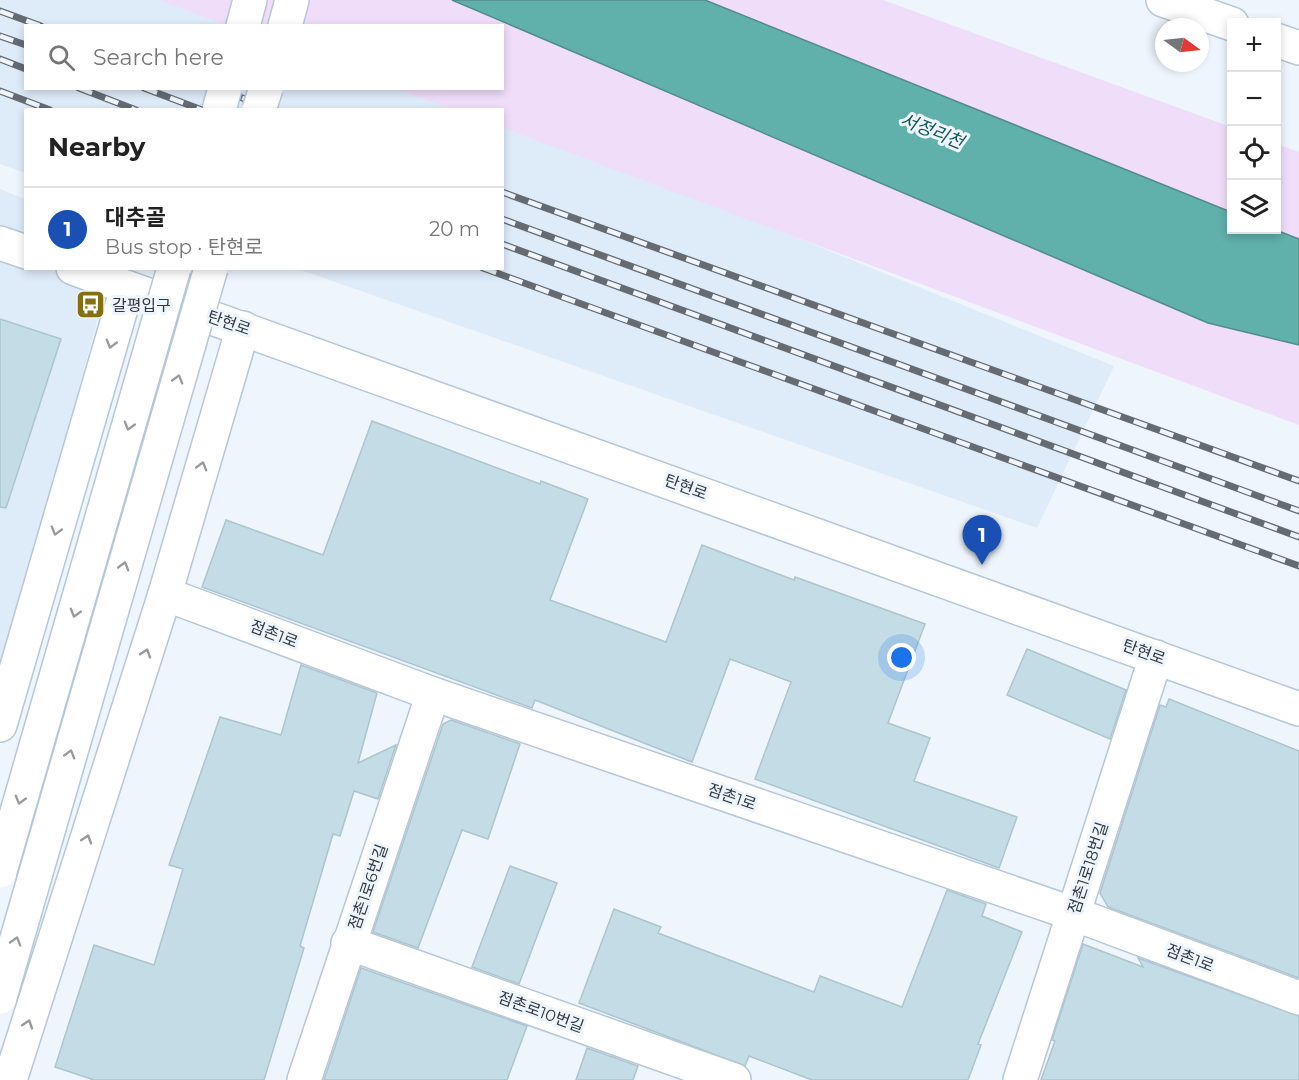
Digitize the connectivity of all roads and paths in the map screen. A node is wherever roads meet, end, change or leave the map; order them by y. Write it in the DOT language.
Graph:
graph roads {
  1 [pos="250,0"];
  2 [pos="292,0"];
  3 [pos="1163,0"];
  4 [pos="1214,13"];
  5 [pos="244,24"];
  6 [pos="286,24"];
  7 [pos="1281,42"];
  8 [pos="1299,48"];
  9 [pos="224,90"];
  10 [pos="265,90"];
  11 [pos="220,108"];
  12 [pos="260,108"];
  13 [pos="0,243"];
  14 [pos="24,251"];
  15 [pos="78,270"];
  16 [pos="173,270"];
  17 [pos="211,270"];
  18 [pos="127,288"];
  19 [pos="243,328"];
  20 [pos="165,594"];
  21 [pos="1156,657"];
  22 [pos="433,694"];
  23 [pos="1299,709"];
  24 [pos="2,710"];
  25 [pos="0,871"];
  26 [pos="1074,914"];
  27 [pos="348,944"];
  28 [pos="0,997"];
  29 [pos="1299,998"];
  30 [pos="10,1080"];
  31 [pos="304,1080"];
  32 [pos="734,1080"];
  33 [pos="1020,1080"];
  1 -- 5 [label="street"];
  2 -- 6 [label="street"];
  3 -- 4 [label="street"];
  7 -- 8 [label="street"];
  9 -- 11 [label="street, bridge"];
  10 -- 12 [label="street, bridge"];
  13 -- 14 [label="street"];
  15 -- 18 [label="street, 탄현로"];
  16 -- 25 [label="street, one-way, bridge"];
  28 -- 17 [label="street, one-way, bridge"];
  18 -- 19 [label="street, 탄현로"];
  18 -- 24 [label="street, one-way"];
  20 -- 19 [label="street, one-way"];
  19 -- 21 [label="street, 탄현로"];
  20 -- 22 [label="street, 점촌1로"];
  30 -- 20 [label="street, one-way"];
  21 -- 23 [label="street, 탄현로"];
  21 -- 26 [label="street, 점촌1로18번길"];
  22 -- 26 [label="street, 점촌1로"];
  22 -- 27 [label="street, 점촌1로6번길"];
  26 -- 29 [label="street, 점촌1로"];
  26 -- 33 [label="street, 점촌1로18번길"];
  27 -- 31 [label="street, 점촌1로6번길"];
  27 -- 32 [label="street, 점촌로10번길"];
}
